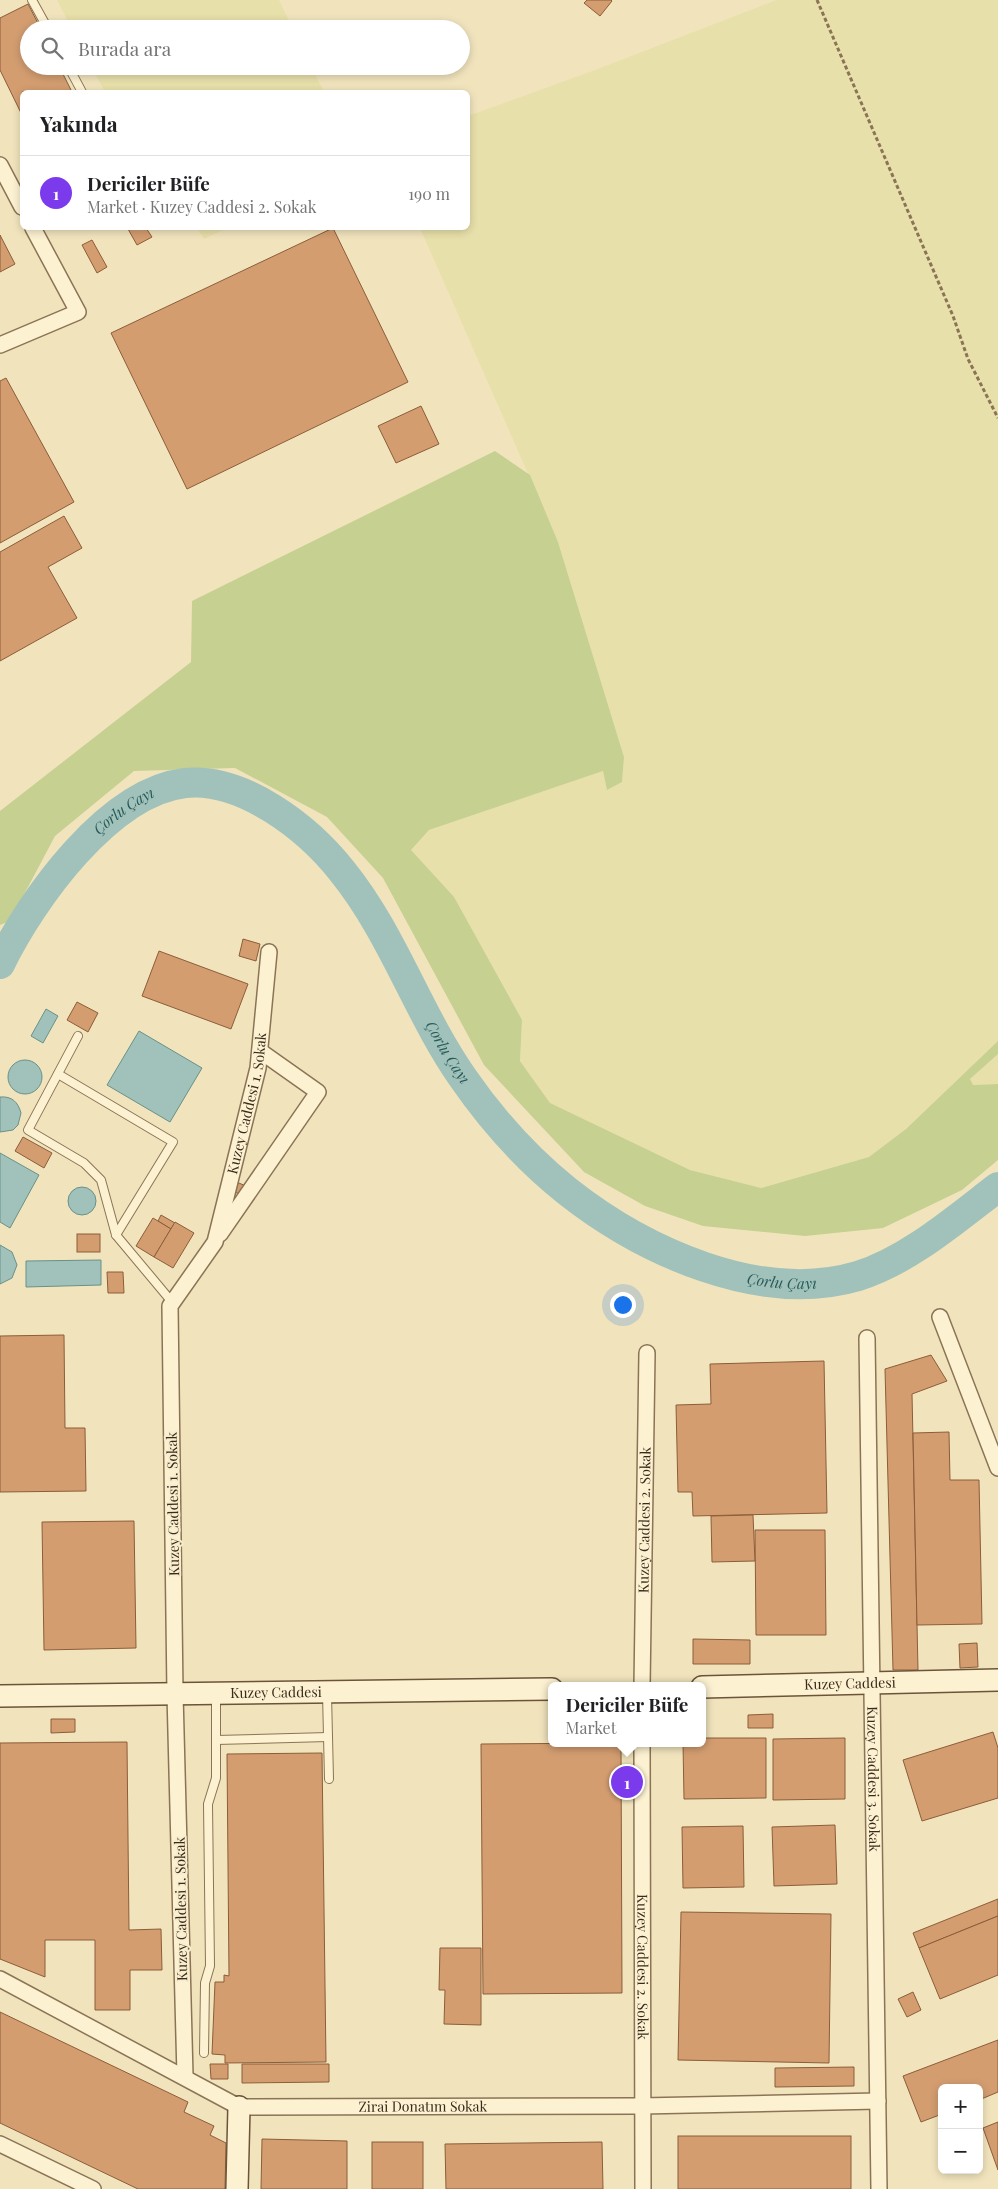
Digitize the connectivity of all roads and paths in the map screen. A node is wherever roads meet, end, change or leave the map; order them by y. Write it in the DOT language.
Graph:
graph roads {
  1 [pos="32,0"];
  2 [pos="818,0"];
  3 [pos="43,20"];
  4 [pos="73,75"];
  5 [pos="81,90"];
  6 [pos="0,165"];
  7 [pos="20,203"];
  8 [pos="34,230"];
  9 [pos="0,345"];
  10 [pos="998,418"];
  11 [pos="270,952"];
  12 [pos="78,1036"];
  13 [pos="260,1051"];
  14 [pos="58,1074"];
  15 [pos="116,1235"];
  16 [pos="215,1242"];
  17 [pos="172,1302"];
  18 [pos="940,1318"];
  19 [pos="868,1338"];
  20 [pos="647,1353"];
  21 [pos="998,1468"];
  22 [pos="998,1680"];
  23 [pos="642,1682"];
  24 [pos="872,1685"];
  25 [pos="706,1687"];
  26 [pos="548,1689"];
  27 [pos="327,1692"];
  28 [pos="216,1693"];
  29 [pos="175,1694"];
  30 [pos="0,1696"];
  31 [pos="328,1737"];
  32 [pos="216,1740"];
  33 [pos="642,1747"];
  34 [pos="329,1778"];
  35 [pos="0,1979"];
  36 [pos="204,2053"];
  37 [pos="185,2076"];
  38 [pos="878,2101"];
  39 [pos="642,2106"];
  40 [pos="239,2107"];
  41 [pos="0,2144"];
  42 [pos="93,2189"];
  43 [pos="237,2189"];
  44 [pos="643,2189"];
  45 [pos="879,2189"];
  1 -- 3 [label="lane"];
  2 -- 10 [label="path"];
  4 -- 5 [label="lane"];
  6 -- 7 [label="street"];
  8 -- 9 [label="street"];
  11 -- 13 [label="street, Kuzey Caddesi 1. Sokak"];
  12 -- 14 [label="lane"];
  13 -- 16 [label="street, Kuzey Caddesi 1. Sokak"];
  13 -- 16 [label="street"];
  14 -- 15 [label="lane"];
  14 -- 15 [label="lane"];
  15 -- 17 [label="lane"];
  16 -- 17 [label="street, Kuzey Caddesi 1. Sokak"];
  17 -- 29 [label="street, Kuzey Caddesi 1. Sokak"];
  18 -- 21 [label="street"];
  19 -- 24 [label="street, Kuzey Caddesi 3. Sokak"];
  20 -- 23 [label="street, Kuzey Caddesi 2. Sokak"];
  22 -- 24 [label="street, Kuzey Caddesi"];
  24 -- 25 [label="street, Kuzey Caddesi"];
  24 -- 38 [label="street, Kuzey Caddesi 3. Sokak"];
  26 -- 27 [label="street, Kuzey Caddesi"];
  27 -- 28 [label="street, Kuzey Caddesi"];
  27 -- 31 [label="lane"];
  28 -- 29 [label="street, Kuzey Caddesi"];
  28 -- 32 [label="lane"];
  29 -- 30 [label="street, Kuzey Caddesi"];
  29 -- 37 [label="street, Kuzey Caddesi 1. Sokak"];
  31 -- 32 [label="lane"];
  31 -- 34 [label="lane"];
  32 -- 36 [label="lane"];
  33 -- 39 [label="street, Kuzey Caddesi 2. Sokak"];
  35 -- 37 [label="street"];
  37 -- 40 [label="street"];
  38 -- 39 [label="street, Zirai Donatım Sokak"];
  38 -- 45 [label="street, Kuzey Caddesi 3. Sokak"];
  39 -- 40 [label="street, Zirai Donatım Sokak"];
  39 -- 44 [label="street, Kuzey Caddesi 2. Sokak"];
  40 -- 43 [label="street"];
  41 -- 42 [label="street"];
}
